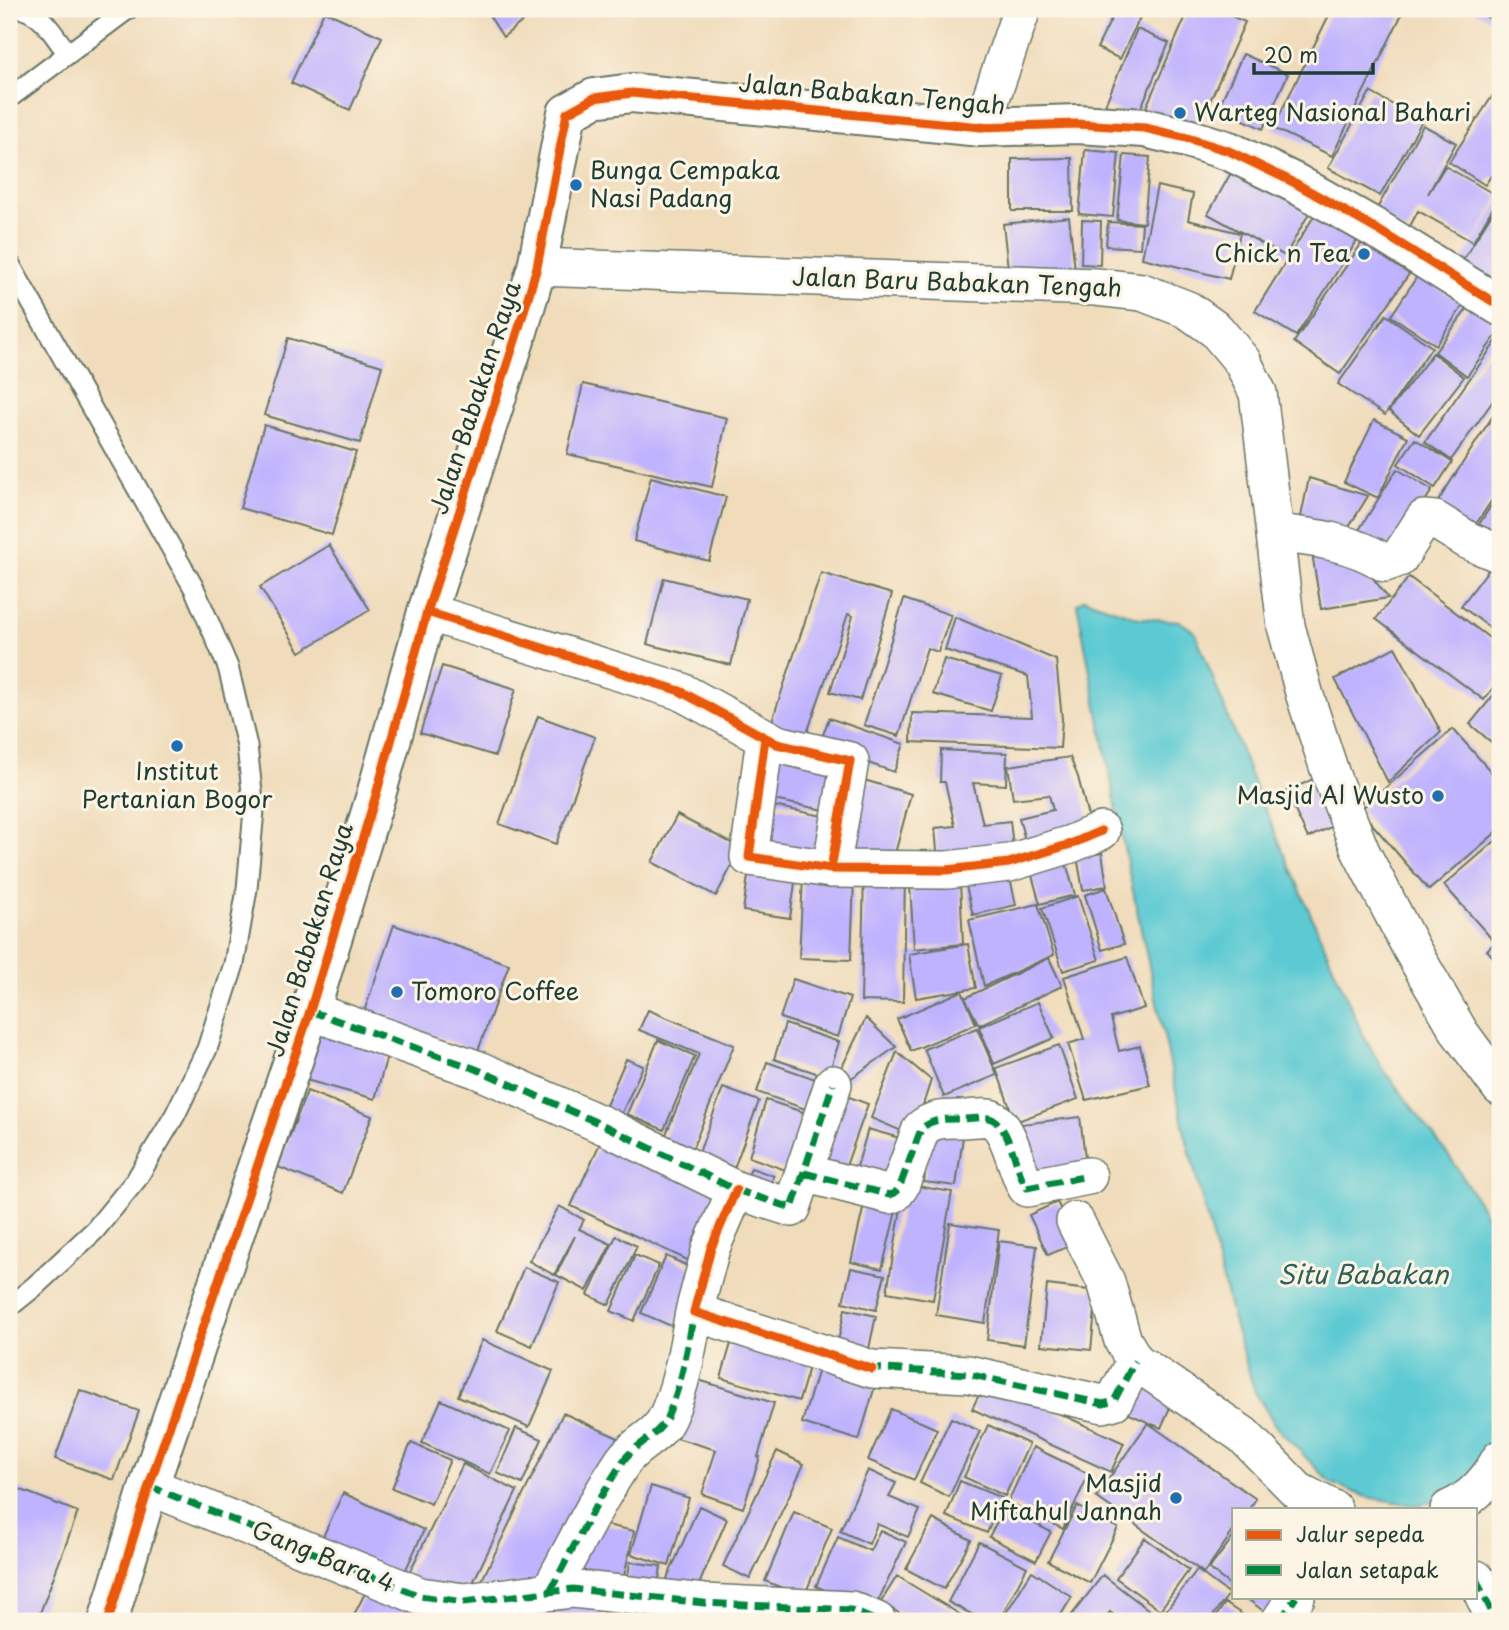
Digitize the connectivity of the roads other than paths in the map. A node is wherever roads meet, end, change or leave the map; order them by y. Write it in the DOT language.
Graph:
graph roads {
  1 [pos="23,9"];
  2 [pos="128,9"];
  3 [pos="1022,9"];
  4 [pos="68,54"];
  5 [pos="9,98"];
  6 [pos="981,127"];
  7 [pos="9,263"];
  8 [pos="537,267"];
  9 [pos="1500,306"];
  10 [pos="1275,533"];
  11 [pos="1500,554"];
  12 [pos="428,612"];
  13 [pos="765,738"];
  14 [pos="1101,831"];
  15 [pos="831,869"];
  16 [pos="310,1011"];
  17 [pos="833,1084"];
  18 [pos="1500,1087"];
  19 [pos="804,1174"];
  20 [pos="1088,1176"];
  21 [pos="736,1190"];
  22 [pos="1075,1221"];
  23 [pos="9,1307"];
  24 [pos="694,1312"];
  25 [pos="1135,1361"];
  26 [pos="1500,1459"];
  27 [pos="149,1486"];
  28 [pos="1331,1508"];
  29 [pos="1451,1508"];
  30 [pos="1478,1583"];
  31 [pos="550,1591"];
  32 [pos="1295,1598"];
  33 [pos="108,1621"];
  34 [pos="877,1621"];
  35 [pos="1280,1621"];
  36 [pos="1496,1621"];
  1 -- 4 [label="lane"];
  2 -- 4 [label="lane"];
  3 -- 6 [label="street"];
  4 -- 5 [label="lane"];
  6 -- 8 [label="street, Jalan Babakan Tengah"];
  6 -- 9 [label="street, Jalan Babakan Tengah"];
  7 -- 23 [label="lane"];
  8 -- 10 [label="street, Jalan Baru Babakan Tengah"];
  8 -- 12 [label="street, Jalan Babakan Raya"];
  10 -- 11 [label="street"];
  10 -- 18 [label="street, Jalan Baru Babakan Tengah"];
  12 -- 13 [label="street"];
  12 -- 16 [label="street, Jalan Babakan Raya"];
  13 -- 15 [label="street"];
  13 -- 15 [label="street"];
  14 -- 15 [label="street"];
  16 -- 21 [label="street"];
  16 -- 27 [label="street, Jalan Babakan Raya"];
  17 -- 19 [label="street"];
  19 -- 20 [label="street"];
  19 -- 21 [label="street"];
  21 -- 24 [label="street"];
  22 -- 25 [label="street"];
  24 -- 25 [label="street"];
  24 -- 31 [label="street"];
  25 -- 28 [label="street"];
  26 -- 29 [label="street"];
  27 -- 31 [label="street, Gang Bara 4"];
  27 -- 33 [label="street, Jalan Babakan Raya"];
  30 -- 36 [label="street"];
  31 -- 34 [label="street, Gang Bara 4"];
  32 -- 35 [label="street"];
}
